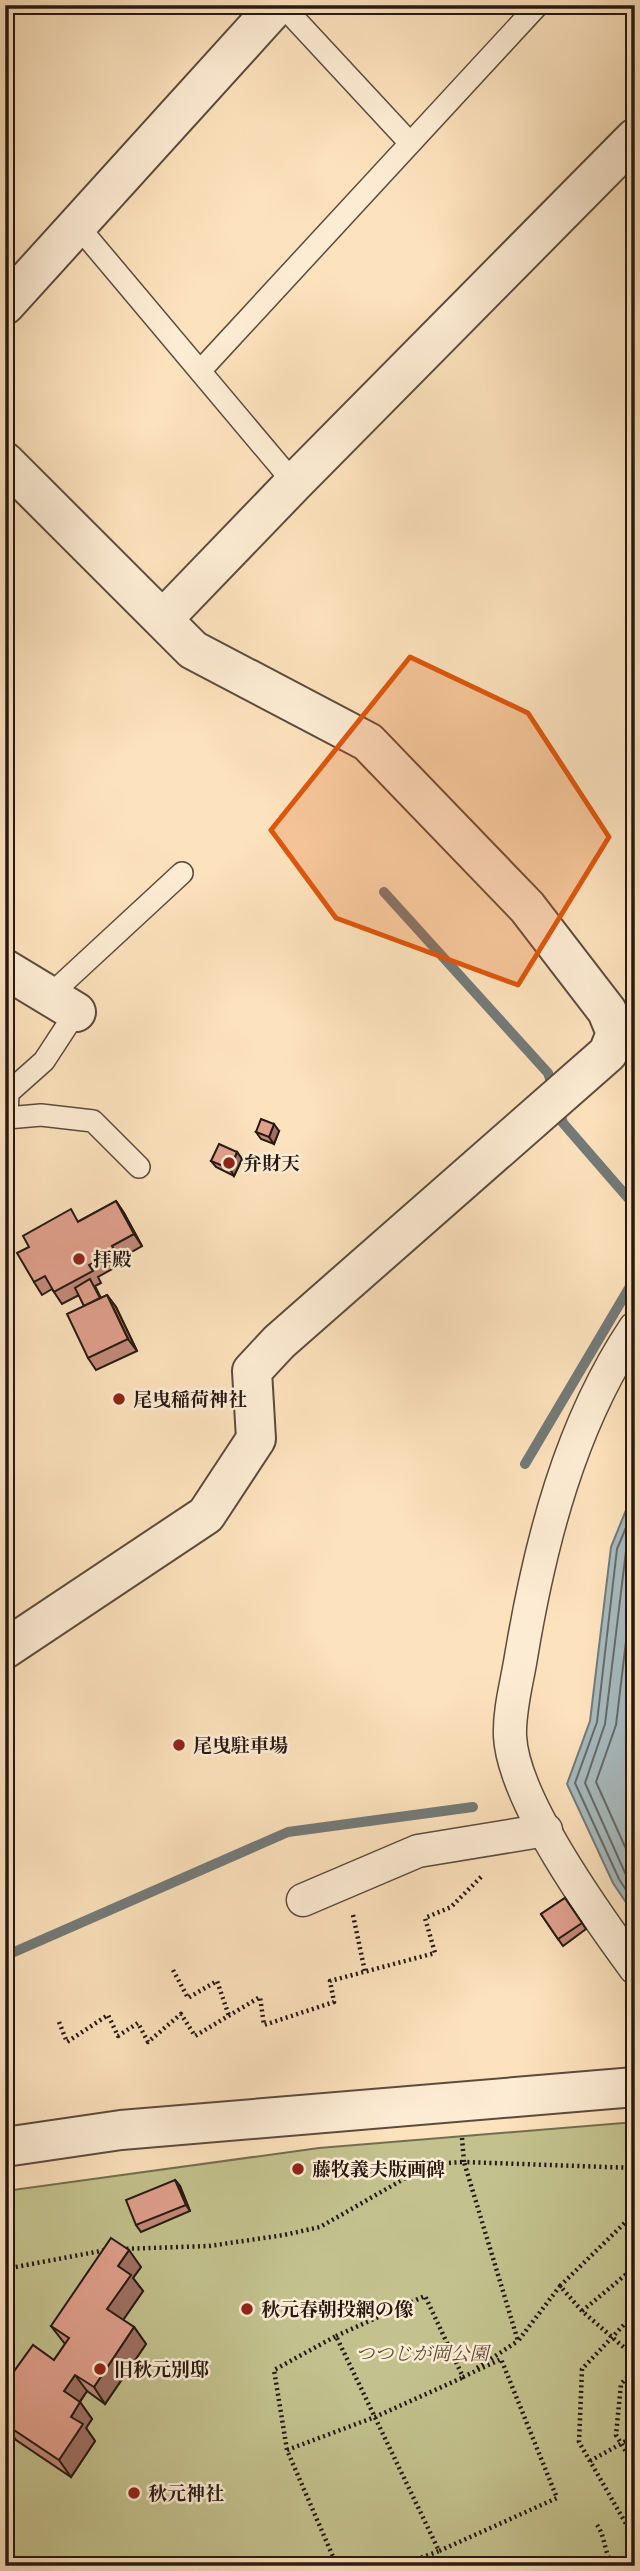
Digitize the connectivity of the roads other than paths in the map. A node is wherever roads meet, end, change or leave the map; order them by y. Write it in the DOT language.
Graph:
graph roads {
  1 [pos="279,5"];
  2 [pos="538,5"];
  3 [pos="635,138"];
  4 [pos="410,143"];
  5 [pos="77,225"];
  6 [pos="5,304"];
  7 [pos="200,370"];
  8 [pos="5,462"];
  9 [pos="294,482"];
  10 [pos="163,619"];
  11 [pos="183,873"];
  12 [pos="5,969"];
  13 [pos="62,1004"];
  14 [pos="139,1167"];
  15 [pos="635,1328"];
  16 [pos="5,1649"];
  17 [pos="546,1830"];
  18 [pos="303,1900"];
  19 [pos="635,1968"];
  20 [pos="635,2087"];
  21 [pos="5,2147"];
  1 -- 4 [label="lane"];
  1 -- 5 [label="street"];
  2 -- 4 [label="lane"];
  3 -- 9 [label="street"];
  4 -- 7 [label="lane"];
  5 -- 6 [label="street"];
  5 -- 7 [label="lane"];
  7 -- 9 [label="lane"];
  8 -- 10 [label="street"];
  9 -- 10 [label="street"];
  10 -- 16 [label="street"];
  11 -- 13 [label="lane"];
  12 -- 13 [label="street"];
  13 -- 14 [label="lane"];
  15 -- 17 [label="street"];
  17 -- 18 [label="street"];
  17 -- 19 [label="street"];
  20 -- 21 [label="street"];
}
